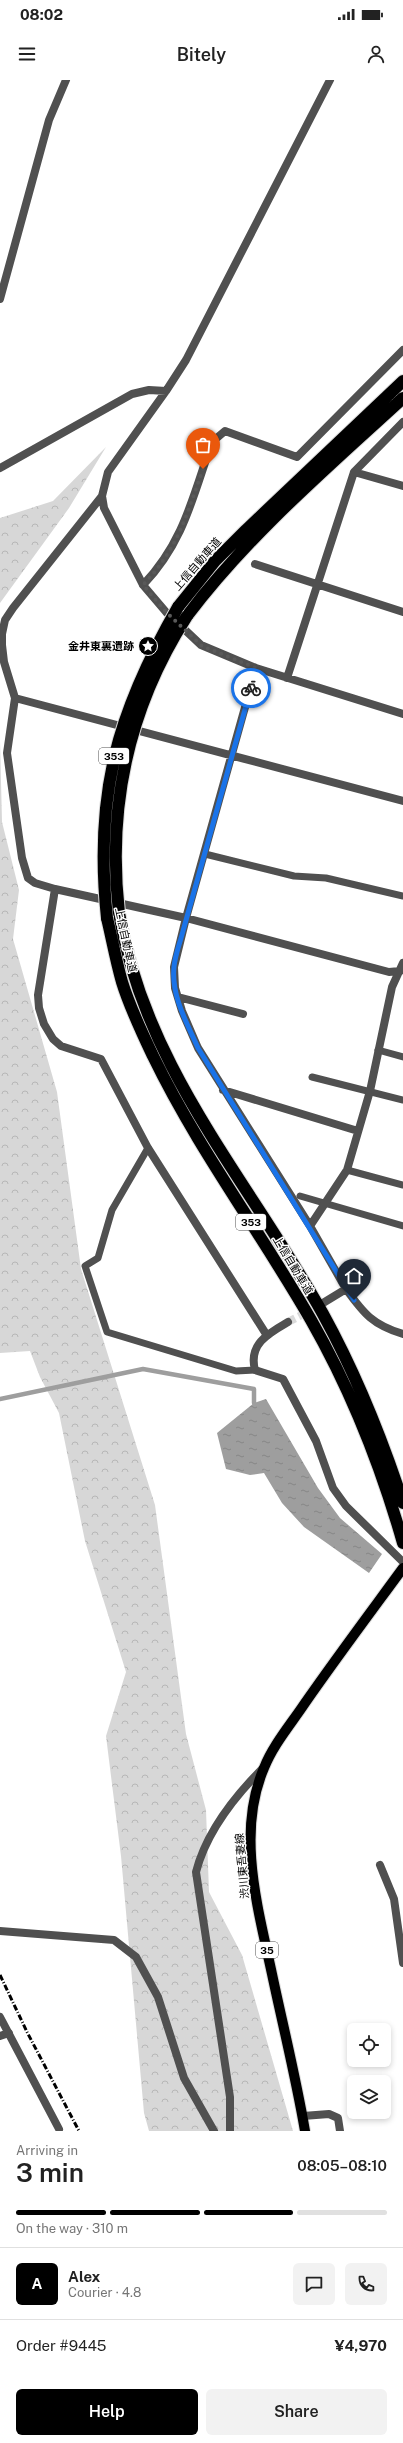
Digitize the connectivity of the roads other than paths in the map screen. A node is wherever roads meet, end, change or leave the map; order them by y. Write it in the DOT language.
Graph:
graph roads {
  1 [pos="66,80"];
  2 [pos="330,80"];
  3 [pos="0,299"];
  4 [pos="403,350"];
  5 [pos="403,381"];
  6 [pos="166,391"];
  7 [pos="403,398"];
  8 [pos="403,422"];
  9 [pos="0,468"];
  10 [pos="354,472"];
  11 [pos="403,486"];
  12 [pos="102,496"];
  13 [pos="255,564"];
  14 [pos="319,584"];
  15 [pos="143,585"];
  16 [pos="403,612"];
  17 [pos="256,668"];
  18 [pos="287,678"];
  19 [pos="15,698"];
  20 [pos="403,714"];
  21 [pos="231,756"];
  22 [pos="403,801"];
  23 [pos="205,854"];
  24 [pos="55,889"];
  25 [pos="403,896"];
  26 [pos="186,918"];
  27 [pos="403,963"];
  28 [pos="402,971"];
  29 [pos="178,997"];
  30 [pos="243,1014"];
  31 [pos="378,1050"];
  32 [pos="403,1057"];
  33 [pos="312,1077"];
  34 [pos="223,1090"];
  35 [pos="370,1091"];
  36 [pos="403,1100"];
  37 [pos="358,1131"];
  38 [pos="148,1148"];
  39 [pos="347,1170"];
  40 [pos="403,1185"];
  41 [pos="300,1196"];
  42 [pos="326,1204"];
  43 [pos="310,1226"];
  44 [pos="403,1226"];
  45 [pos="346,1289"];
  46 [pos="323,1304"];
  47 [pos="288,1322"];
  48 [pos="266,1334"];
  49 [pos="403,1334"];
  50 [pos="255,1370"];
  51 [pos="403,1503"];
  52 [pos="403,1543"];
  53 [pos="403,1562"];
  54 [pos="403,1568"];
  55 [pos="264,1768"];
  56 [pos="380,1865"];
  57 [pos="0,1931"];
  58 [pos="403,1963"];
  59 [pos="0,2017"];
  60 [pos="8,2033"];
  61 [pos="0,2036"];
  62 [pos="303,2116"];
  63 [pos="59,2129"];
  64 [pos="214,2131"];
  65 [pos="230,2131"];
  66 [pos="305,2131"];
  67 [pos="340,2131"];
  1 -- 3 [label="street"];
  2 -- 6 [label="street"];
  4 -- 15 [label="street"];
  5 -- 52 [label="highway, 上信自動車道 / 353, bridge"];
  6 -- 9 [label="street"];
  6 -- 12 [label="street"];
  7 -- 51 [label="highway, 上信自動車道 / 353, bridge"];
  8 -- 10 [label="street"];
  10 -- 11 [label="street"];
  10 -- 14 [label="street"];
  12 -- 15 [label="street"];
  12 -- 19 [label="street"];
  13 -- 14 [label="street"];
  14 -- 16 [label="street"];
  14 -- 18 [label="street"];
  15 -- 17 [label="street"];
  17 -- 18 [label="street"];
  17 -- 21 [label="street"];
  18 -- 20 [label="street"];
  19 -- 21 [label="street"];
  19 -- 24 [label="street"];
  21 -- 22 [label="street"];
  21 -- 23 [label="street"];
  23 -- 25 [label="lane"];
  23 -- 26 [label="street"];
  24 -- 26 [label="street"];
  24 -- 38 [label="street"];
  26 -- 28 [label="street"];
  26 -- 29 [label="street"];
  27 -- 28 [label="street"];
  28 -- 31 [label="street"];
  29 -- 30 [label="street"];
  29 -- 34 [label="street"];
  31 -- 32 [label="lane"];
  31 -- 35 [label="street"];
  33 -- 35 [label="lane"];
  34 -- 37 [label="street"];
  34 -- 43 [label="street"];
  35 -- 36 [label="lane"];
  35 -- 37 [label="street"];
  37 -- 39 [label="street"];
  38 -- 48 [label="street"];
  38 -- 50 [label="lane"];
  39 -- 40 [label="lane"];
  39 -- 42 [label="street"];
  41 -- 42 [label="lane"];
  42 -- 43 [label="street"];
  42 -- 44 [label="lane"];
  43 -- 45 [label="street"];
  45 -- 46 [label="street"];
  45 -- 49 [label="street"];
  47 -- 48 [label="street"];
  48 -- 50 [label="street"];
  50 -- 53 [label="street"];
  54 -- 55 [label="main road, 渋川東吾妻線 / 35"];
  55 -- 62 [label="main road, 渋川東吾妻線 / 35"];
  55 -- 65 [label="street"];
  56 -- 58 [label="street"];
  57 -- 64 [label="street"];
  59 -- 60 [label="street"];
  60 -- 61 [label="street"];
  60 -- 63 [label="street"];
  62 -- 66 [label="main road, 渋川東吾妻線 / 35"];
  62 -- 67 [label="street"];
}
